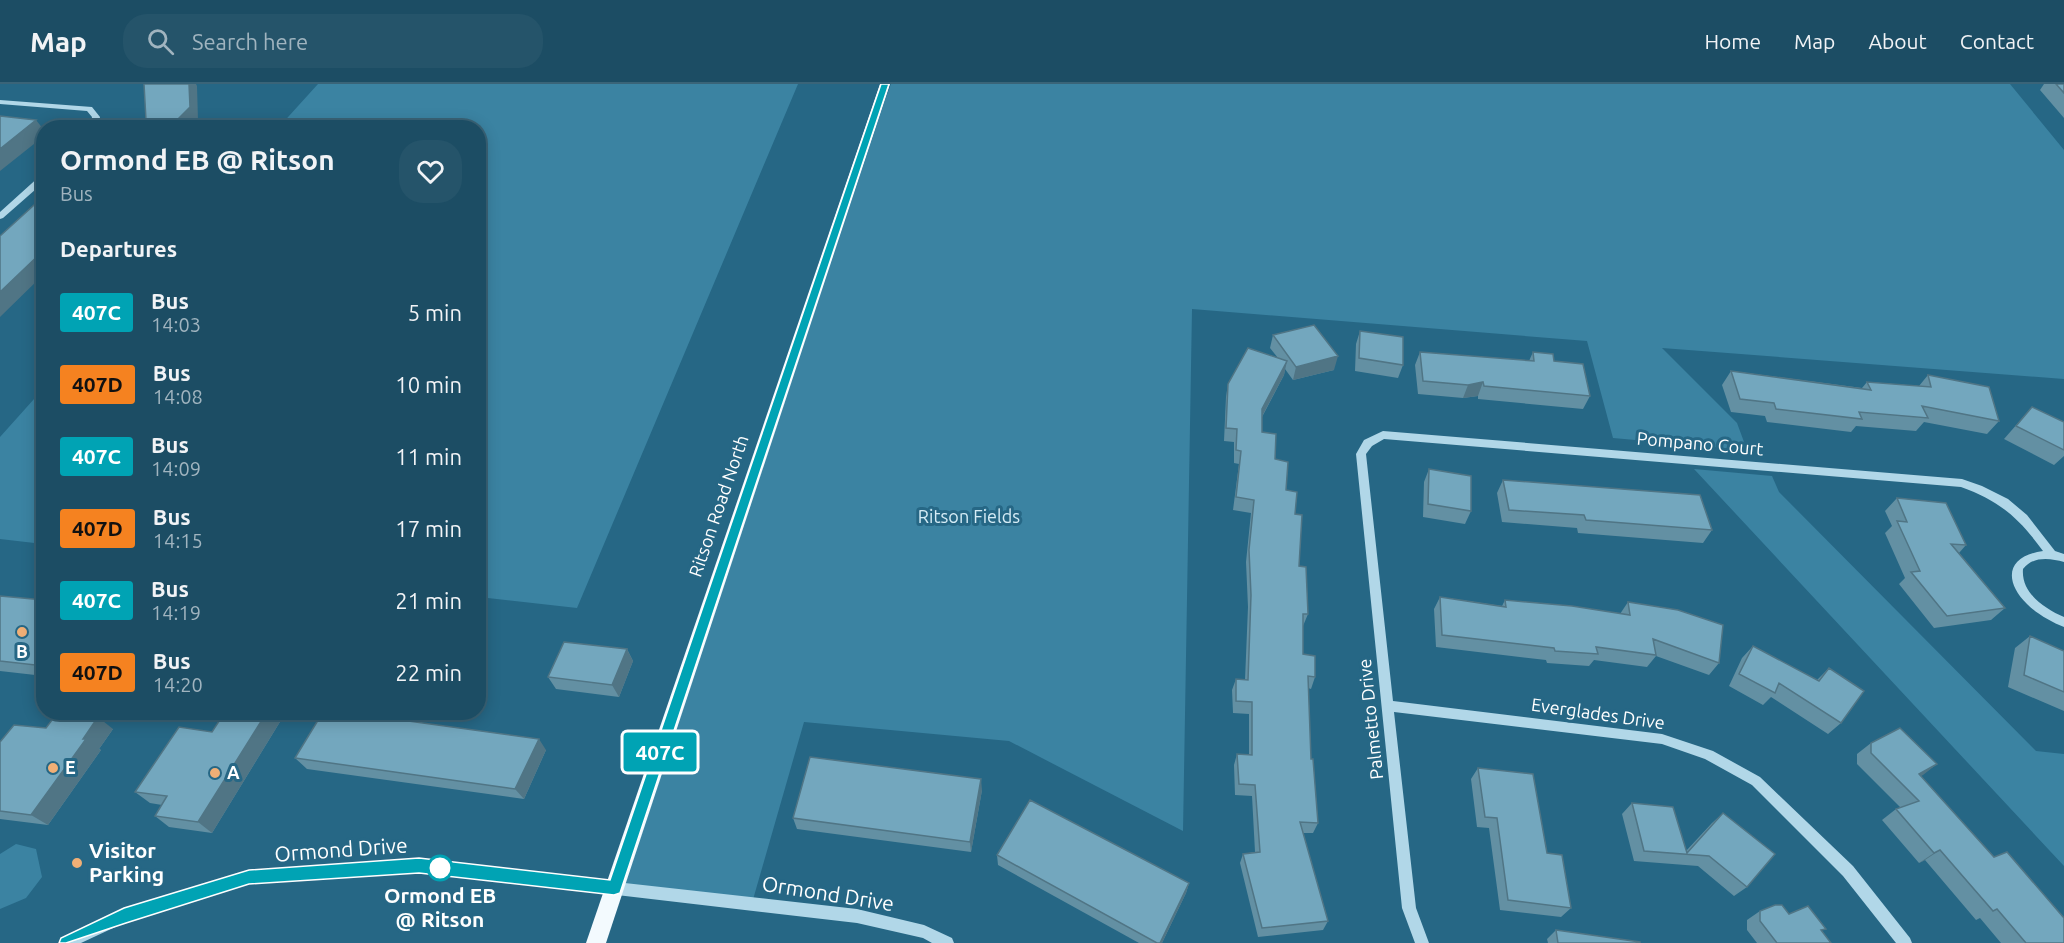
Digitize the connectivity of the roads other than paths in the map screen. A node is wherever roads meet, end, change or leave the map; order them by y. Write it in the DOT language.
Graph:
graph roads {
  1 [pos="885,84"];
  2 [pos="0,102"];
  3 [pos="95,120"];
  4 [pos="36,184"];
  5 [pos="0,216"];
  6 [pos="1365,489"];
  7 [pos="2051,554"];
  8 [pos="2064,558"];
  9 [pos="2064,622"];
  10 [pos="1387,706"];
  11 [pos="614,887"];
  12 [pos="66,943"];
  13 [pos="596,943"];
  14 [pos="947,943"];
  15 [pos="1422,943"];
  16 [pos="1905,943"];
  1 -- 11 [label="main road, Ritson Road North"];
  2 -- 3 [label="street"];
  4 -- 5 [label="street"];
  6 -- 7 [label="street, Pompano Court"];
  6 -- 10 [label="street, Palmetto Drive"];
  7 -- 8 [label="street"];
  7 -- 9 [label="street"];
  10 -- 15 [label="street, Palmetto Drive"];
  10 -- 16 [label="street, Everglades Drive"];
  11 -- 12 [label="street, Ormond Drive"];
  11 -- 13 [label="main road, Ritson Road North"];
  11 -- 14 [label="street, Ormond Drive"];
}
